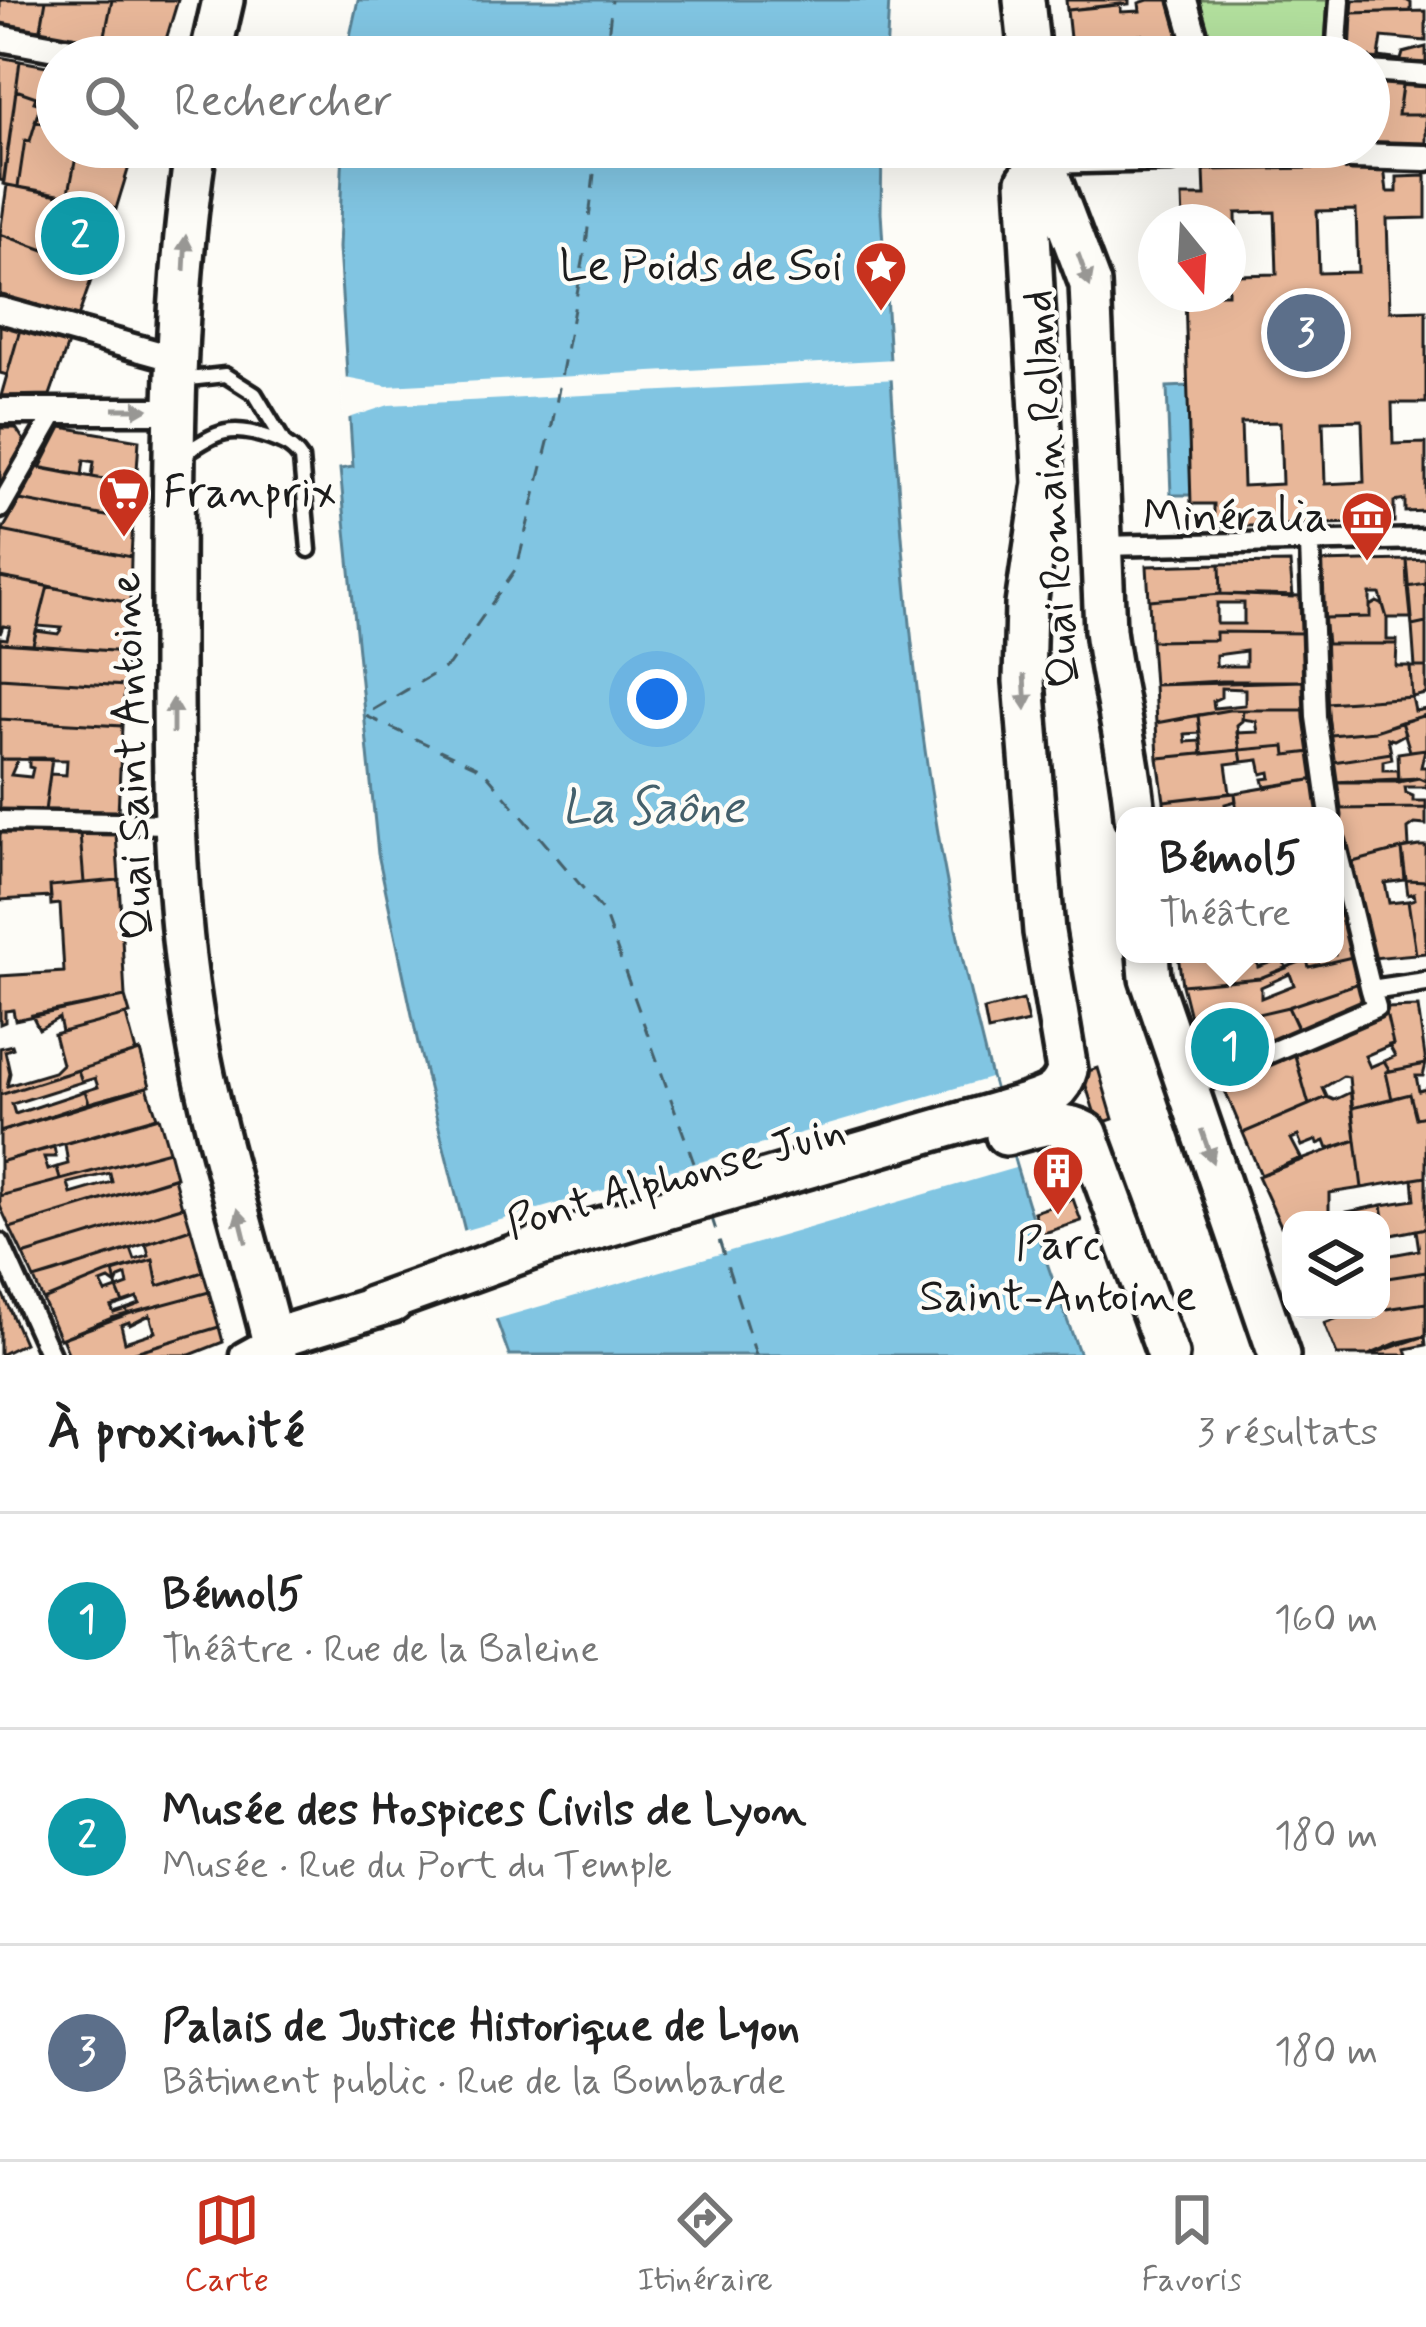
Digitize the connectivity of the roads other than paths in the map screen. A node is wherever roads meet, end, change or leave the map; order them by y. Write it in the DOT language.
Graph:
graph roads {
  1 [pos="223,0"];
  2 [pos="1024,0"];
  3 [pos="1184,0"];
  4 [pos="1340,0"];
  5 [pos="215,36"];
  6 [pos="1028,36"];
  7 [pos="1194,36"];
  8 [pos="1337,36"];
  9 [pos="0,38"];
  10 [pos="36,45"];
  11 [pos="1390,72"];
  12 [pos="1426,75"];
  13 [pos="1390,157"];
  14 [pos="1426,158"];
  15 [pos="193,168"];
  16 [pos="1034,168"];
  17 [pos="1045,168"];
  18 [pos="0,310"];
  19 [pos="178,384"];
  20 [pos="50,410"];
  21 [pos="0,411"];
  22 [pos="285,444"];
  23 [pos="173,461"];
  24 [pos="0,508"];
  25 [pos="1426,539"];
  26 [pos="1310,544"];
  27 [pos="1102,546"];
  28 [pos="310,550"];
  29 [pos="1135,807"];
  30 [pos="1329,807"];
  31 [pos="0,821"];
  32 [pos="173,824"];
  33 [pos="1344,879"];
  34 [pos="1149,963"];
  35 [pos="1426,982"];
  36 [pos="1371,990"];
  37 [pos="1207,1080"];
  38 [pos="1002,1123"];
  39 [pos="0,1244"];
  40 [pos="264,1350"];
  41 [pos="50,1355"];
  42 [pos="1168,1355"];
  43 [pos="1279,1355"];
  1 -- 5 [label="main road"];
  2 -- 6 [label="main road"];
  3 -- 7 [label="street"];
  4 -- 8 [label="street"];
  9 -- 10 [label="street"];
  11 -- 12 [label="street"];
  13 -- 14 [label="street"];
  19 -- 15 [label="main road, Quai Saint Antoine, one-way"];
  16 -- 38 [label="main road, Quai Romain Rolland, one-way"];
  17 -- 27 [label="main road, Quai Romain Rolland, one-way"];
  18 -- 19 [label="street"];
  20 -- 19 [label="street, one-way"];
  19 -- 22 [label="lane"];
  19 -- 23 [label="main road, Quai Saint Antoine"];
  20 -- 21 [label="street"];
  20 -- 24 [label="street"];
  22 -- 23 [label="lane"];
  22 -- 28 [label="lane"];
  32 -- 23 [label="main road, Quai Saint Antoine, one-way"];
  25 -- 26 [label="street"];
  26 -- 27 [label="street"];
  26 -- 30 [label="street"];
  27 -- 29 [label="main road, Quai Romain Rolland"];
  31 -- 32 [label="street"];
  40 -- 32 [label="main road, Quai Saint Antoine, one-way"];
  33 -- 36 [label="street"];
  34 -- 43 [label="main road, one-way"];
  35 -- 36 [label="street"];
  36 -- 37 [label="street"];
  38 -- 40 [label="main road, Pont Alphonse Juin"];
  38 -- 42 [label="main road"];
  39 -- 41 [label="street"];
}
